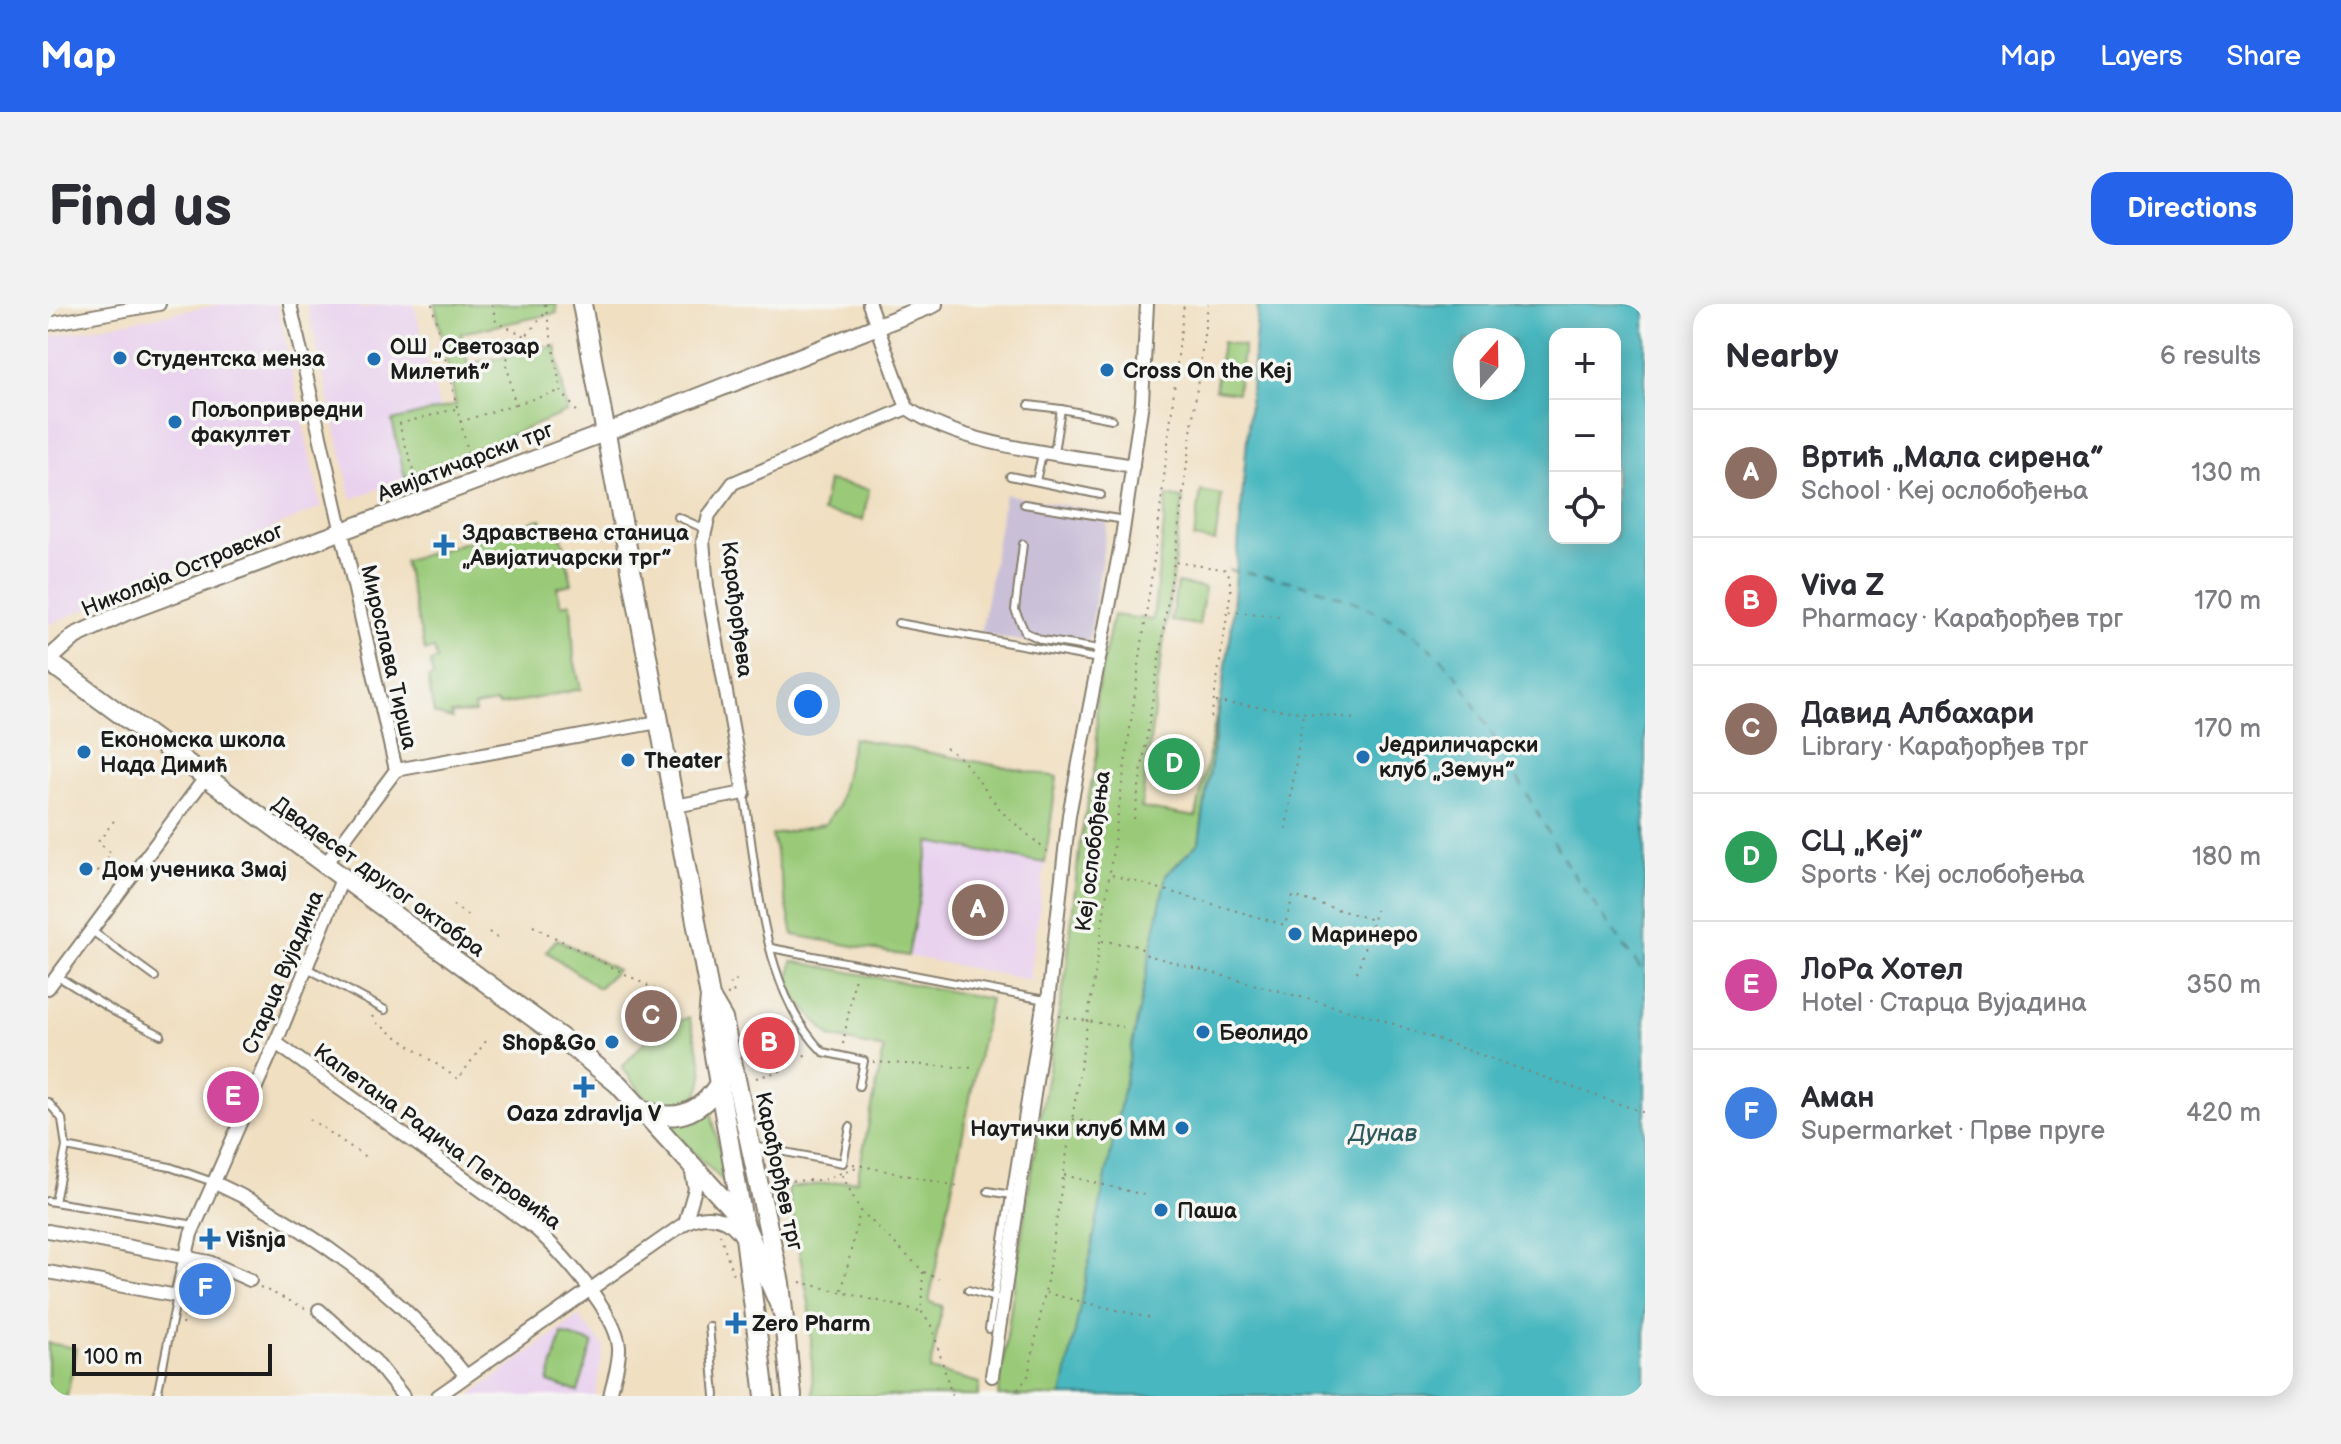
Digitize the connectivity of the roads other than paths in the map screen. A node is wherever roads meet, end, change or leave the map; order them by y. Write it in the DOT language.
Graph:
graph roads {
  1 [pos="159,304"];
  2 [pos="290,304"];
  3 [pos="582,304"];
  4 [pos="869,304"];
  5 [pos="934,304"];
  6 [pos="1147,304"];
  7 [pos="48,324"];
  8 [pos="878,326"];
  9 [pos="1029,405"];
  10 [pos="907,408"];
  11 [pos="1061,409"];
  12 [pos="1112,419"];
  13 [pos="605,433"];
  14 [pos="1048,451"];
  15 [pos="1133,466"];
  16 [pos="1010,476"];
  17 [pos="1036,481"];
  18 [pos="1101,495"];
  19 [pos="1024,504"];
  20 [pos="678,517"];
  21 [pos="1125,520"];
  22 [pos="705,529"];
  23 [pos="340,531"];
  24 [pos="1023,544"];
  25 [pos="898,623"];
  26 [pos="1100,654"];
  27 [pos="48,660"];
  28 [pos="658,722"];
  29 [pos="396,770"];
  30 [pos="205,778"];
  31 [pos="744,793"];
  32 [pos="675,806"];
  33 [pos="324,866"];
  34 [pos="342,879"];
  35 [pos="92,931"];
  36 [pos="771,948"];
  37 [pos="307,968"];
  38 [pos="57,976"];
  39 [pos="155,977"];
  40 [pos="48,988"];
  41 [pos="718,996"];
  42 [pos="1045,1005"];
  43 [pos="385,1010"];
  44 [pos="161,1035"];
  45 [pos="276,1043"];
  46 [pos="721,1080"];
  47 [pos="859,1086"];
  48 [pos="48,1102"];
  49 [pos="645,1111"];
  50 [pos="850,1127"];
  51 [pos="749,1145"];
  52 [pos="66,1147"];
  53 [pos="689,1160"];
  54 [pos="213,1182"];
  55 [pos="988,1191"];
  56 [pos="1014,1195"];
  57 [pos="51,1202"];
  58 [pos="743,1221"];
  59 [pos="685,1223"];
  60 [pos="195,1225"];
  61 [pos="48,1231"];
  62 [pos="744,1242"];
  63 [pos="185,1257"];
  64 [pos="48,1272"];
  65 [pos="250,1280"];
  66 [pos="968,1290"];
  67 [pos="589,1291"];
  68 [pos="177,1296"];
  69 [pos="999,1298"];
  70 [pos="319,1310"];
  71 [pos="783,1313"];
  72 [pos="709,1326"];
  73 [pos="989,1329"];
  74 [pos="466,1376"];
  75 [pos="992,1376"];
  76 [pos="157,1396"];
  77 [pos="403,1396"];
  78 [pos="438,1396"];
  79 [pos="610,1396"];
  80 [pos="715,1396"];
  81 [pos="765,1396"];
  82 [pos="792,1396"];
  1 -- 7 [label="street"];
  2 -- 23 [label="street, Мирослава Тирша"];
  3 -- 13 [label="main road"];
  4 -- 8 [label="street"];
  5 -- 8 [label="street, Авијатичарски трг"];
  6 -- 15 [label="street, Кеј ослобођења"];
  8 -- 10 [label="street"];
  8 -- 13 [label="street, Авијатичарски трг"];
  9 -- 11 [label="lane"];
  10 -- 14 [label="street"];
  10 -- 22 [label="street, Карађорђева"];
  11 -- 12 [label="lane"];
  11 -- 14 [label="lane"];
  13 -- 23 [label="street, Авијатичарски трг"];
  13 -- 28 [label="main road"];
  14 -- 15 [label="street"];
  14 -- 17 [label="lane"];
  15 -- 21 [label="street, Кеј ослобођења"];
  16 -- 17 [label="lane"];
  17 -- 18 [label="lane"];
  19 -- 21 [label="lane"];
  20 -- 22 [label="lane"];
  21 -- 26 [label="street, Кеј ослобођења"];
  22 -- 31 [label="street, Карађорђева"];
  23 -- 27 [label="street, Николаја Островског"];
  23 -- 29 [label="street, Мирослава Тирша"];
  24 -- 26 [label="lane"];
  25 -- 26 [label="lane"];
  26 -- 42 [label="street, Кеј ослобођења"];
  27 -- 30 [label="main road, Двадесет другог октобра"];
  28 -- 29 [label="street"];
  28 -- 32 [label="main road"];
  29 -- 33 [label="street, Мирослава Тирша"];
  30 -- 33 [label="main road, Двадесет другог октобра"];
  30 -- 35 [label="street"];
  31 -- 32 [label="street"];
  31 -- 36 [label="lane, Карађорђева"];
  32 -- 41 [label="main road"];
  33 -- 34 [label="main road, Двадесет другог октобра"];
  34 -- 37 [label="street, Старца Вујадина"];
  34 -- 49 [label="main road, Двадесет другог октобра"];
  35 -- 38 [label="street"];
  35 -- 39 [label="lane"];
  36 -- 42 [label="lane"];
  36 -- 47 [label="lane"];
  37 -- 43 [label="lane"];
  37 -- 45 [label="street, Старца Вујадина"];
  38 -- 40 [label="street"];
  38 -- 44 [label="lane"];
  41 -- 46 [label="main road, Карађорђев трг"];
  41 -- 51 [label="main road, Карађорђев трг"];
  42 -- 56 [label="street, Кеј ослобођења"];
  45 -- 54 [label="street, Старца Вујадина"];
  45 -- 67 [label="street, Капетана Радича Петровића"];
  46 -- 49 [label="main road"];
  46 -- 58 [label="main road, Карађорђев трг"];
  48 -- 52 [label="lane"];
  49 -- 53 [label="main road"];
  50 -- 51 [label="lane"];
  51 -- 71 [label="main road, Карађорђев трг"];
  52 -- 54 [label="lane"];
  52 -- 57 [label="lane"];
  53 -- 58 [label="main road"];
  53 -- 59 [label="street"];
  54 -- 60 [label="street, Старца Вујадина"];
  54 -- 74 [label="street"];
  55 -- 56 [label="lane"];
  56 -- 69 [label="street, Кеј ослобођења"];
  57 -- 60 [label="lane"];
  58 -- 62 [label="main road, Карађорђев трг"];
  58 -- 71 [label="main road"];
  59 -- 62 [label="street"];
  59 -- 67 [label="street"];
  60 -- 63 [label="street, Старца Вујадина"];
  61 -- 63 [label="street"];
  62 -- 81 [label="main road, Карађорђев трг"];
  63 -- 65 [label="street"];
  63 -- 68 [label="street, Старца Вујадина"];
  64 -- 68 [label="street"];
  66 -- 69 [label="lane"];
  67 -- 74 [label="street"];
  67 -- 79 [label="street, Капетана Радича Петровића"];
  68 -- 76 [label="lane"];
  69 -- 73 [label="lane"];
  69 -- 75 [label="street, Кеј ослобођења"];
  70 -- 77 [label="street"];
  71 -- 82 [label="main road, Карађорђев трг"];
  72 -- 80 [label="lane"];
  74 -- 78 [label="street"];
}
